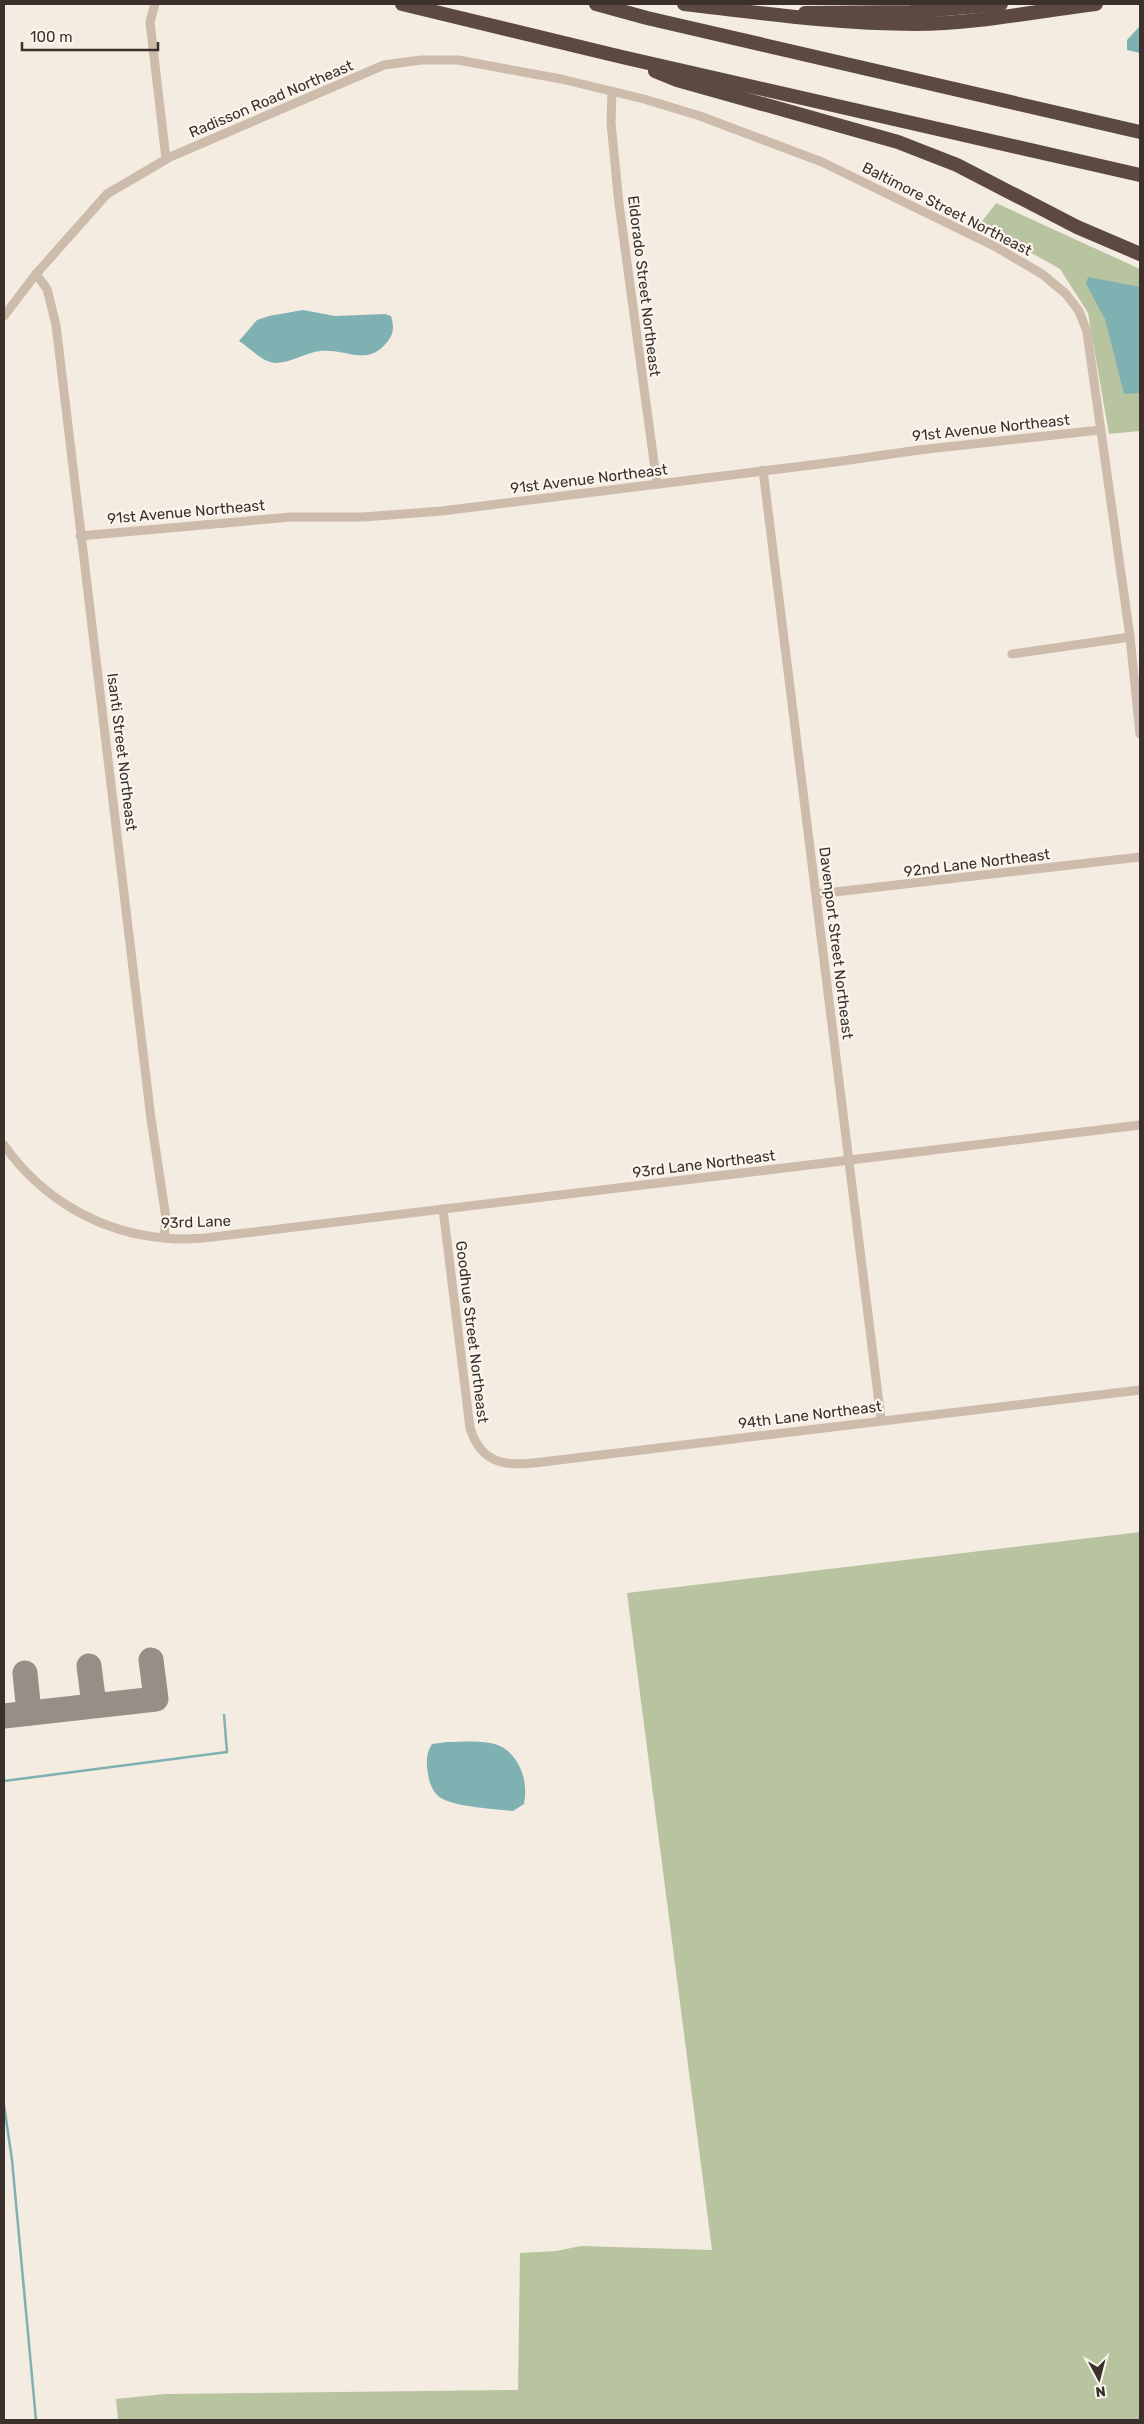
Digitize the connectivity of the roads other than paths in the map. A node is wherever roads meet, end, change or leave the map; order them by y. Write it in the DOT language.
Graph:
graph roads {
  1 [pos="155,4"];
  2 [pos="402,4"];
  3 [pos="596,4"];
  4 [pos="684,4"];
  5 [pos="1001,4"];
  6 [pos="1096,4"];
  7 [pos="778,16"];
  8 [pos="622,57"];
  9 [pos="612,91"];
  10 [pos="1140,130"];
  11 [pos="166,159"];
  12 [pos="1140,175"];
  13 [pos="1140,254"];
  14 [pos="36,274"];
  15 [pos="4,316"];
  16 [pos="1100,430"];
  17 [pos="763,470"];
  18 [pos="657,484"];
  19 [pos="80,536"];
  20 [pos="1130,637"];
  21 [pos="1012,654"];
  22 [pos="1140,734"];
  23 [pos="1140,857"];
  24 [pos="817,894"];
  25 [pos="1140,1125"];
  26 [pos="4,1145"];
  27 [pos="848,1160"];
  28 [pos="443,1209"];
  29 [pos="271,1230"];
  30 [pos="164,1238"];
  31 [pos="1140,1390"];
  32 [pos="881,1419"];
  33 [pos="484,1454"];
  1 -- 11 [label="street"];
  2 -- 8 [label="highway"];
  3 -- 10 [label="highway"];
  4 -- 7 [label="highway"];
  5 -- 7 [label="highway"];
  6 -- 7 [label="highway"];
  8 -- 12 [label="highway"];
  8 -- 13 [label="highway"];
  9 -- 11 [label="street, Radisson Road Northeast"];
  9 -- 16 [label="street, Baltimore Street Northeast"];
  9 -- 18 [label="street, Eldorado Street Northeast"];
  11 -- 14 [label="street, Radisson Road Northeast"];
  14 -- 15 [label="street, Radisson Road Northeast"];
  14 -- 19 [label="street, Isanti Street Northeast"];
  16 -- 17 [label="street, 91st Avenue Northeast"];
  16 -- 20 [label="street, Baltimore Street Northeast"];
  17 -- 18 [label="street, 91st Avenue Northeast"];
  17 -- 24 [label="street, Davenport Street Northeast"];
  18 -- 19 [label="street, 91st Avenue Northeast"];
  19 -- 30 [label="street, Isanti Street Northeast"];
  20 -- 21 [label="street"];
  20 -- 22 [label="street, Baltimore Street Northeast"];
  23 -- 24 [label="street, 92nd Lane Northeast"];
  24 -- 27 [label="street, Davenport Street Northeast"];
  25 -- 27 [label="street, 93rd Lane Northeast"];
  26 -- 30 [label="street, 93rd Lane"];
  27 -- 28 [label="street, 93rd Lane Northeast"];
  27 -- 32 [label="street, Davenport Street Northeast"];
  28 -- 29 [label="street, 93rd Lane Northeast"];
  28 -- 33 [label="street, Goodhue Street Northeast"];
  29 -- 30 [label="street, 93rd Lane"];
  31 -- 32 [label="street, 94th Lane Northeast"];
  32 -- 33 [label="street, 94th Lane Northeast"];
}
